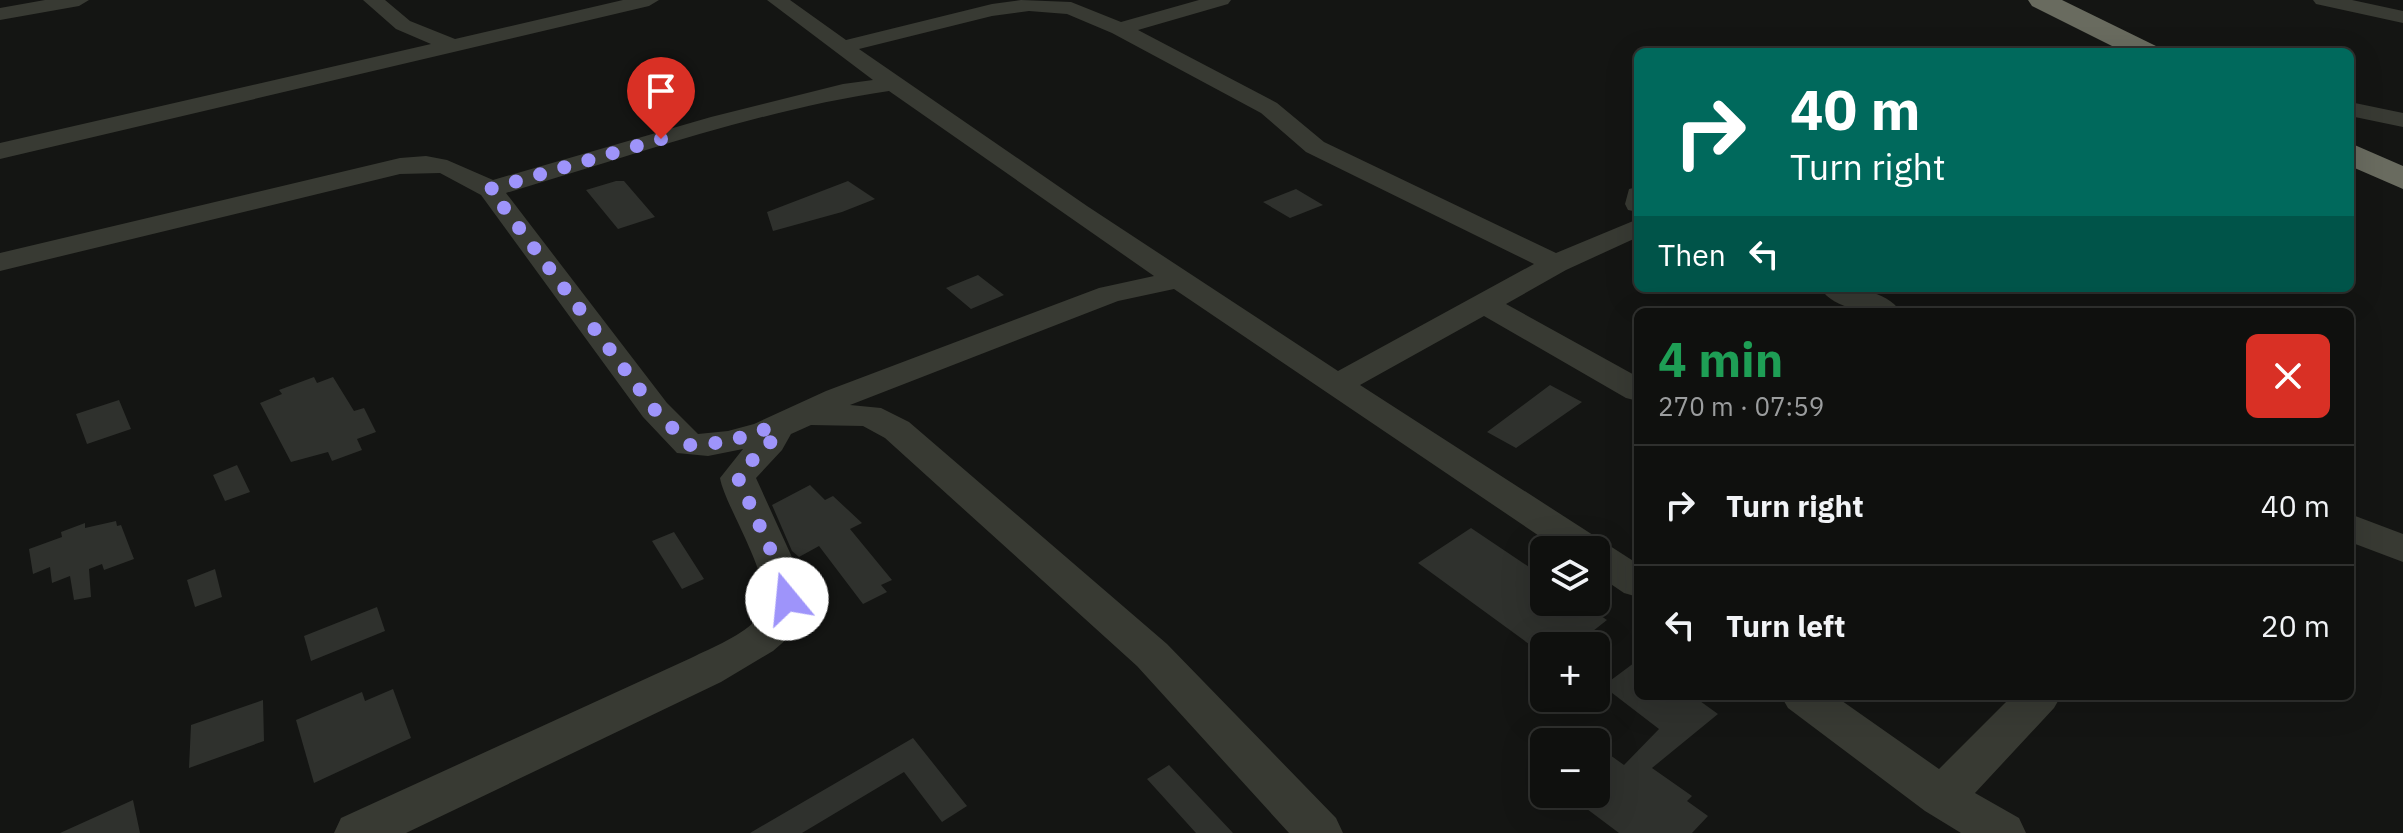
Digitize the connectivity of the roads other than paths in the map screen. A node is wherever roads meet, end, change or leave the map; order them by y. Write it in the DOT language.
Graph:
graph roads {
  1 [pos="79,0"];
  2 [pos="373,0"];
  3 [pos="649,0"];
  4 [pos="777,0"];
  5 [pos="1221,0"];
  6 [pos="2041,0"];
  7 [pos="2333,1"];
  8 [pos="0,14"];
  9 [pos="2403,17"];
  10 [pos="1119,29"];
  11 [pos="455,46"];
  12 [pos="842,47"];
  13 [pos="2138,48"];
  14 [pos="891,84"];
  15 [pos="2354,110"];
  16 [pos="2403,120"];
  17 [pos="0,151"];
  18 [pos="2354,155"];
  19 [pos="2403,179"];
  20 [pos="490,189"];
  21 [pos="1634,229"];
  22 [pos="0,262"];
  23 [pos="1556,264"];
  24 [pos="1176,280"];
  25 [pos="1844,292"];
  26 [pos="1485,304"];
  27 [pos="1878,308"];
  28 [pos="1338,384"];
  29 [pos="1634,389"];
  30 [pos="787,422"];
  31 [pos="2354,529"];
  32 [pos="1567,536"];
  33 [pos="2403,549"];
  34 [pos="1610,564"];
  35 [pos="1634,580"];
  36 [pos="1809,700"];
  37 [pos="2035,700"];
  38 [pos="1942,797"];
  39 [pos="358,833"];
  40 [pos="1319,833"];
  41 [pos="2002,833"];
  1 -- 8 [label="street"];
  2 -- 11 [label="street"];
  3 -- 11 [label="street"];
  4 -- 12 [label="street"];
  5 -- 10 [label="street"];
  6 -- 13 [label="highway"];
  7 -- 9 [label="street"];
  10 -- 12 [label="street"];
  10 -- 23 [label="street"];
  11 -- 17 [label="street"];
  12 -- 14 [label="street"];
  14 -- 20 [label="street"];
  14 -- 24 [label="street"];
  15 -- 16 [label="street"];
  18 -- 19 [label="highway"];
  20 -- 22 [label="street"];
  20 -- 30 [label="street"];
  21 -- 23 [label="street"];
  23 -- 26 [label="street"];
  24 -- 28 [label="street"];
  24 -- 30 [label="street"];
  25 -- 27 [label="street"];
  26 -- 28 [label="street"];
  26 -- 29 [label="street"];
  28 -- 32 [label="street"];
  30 -- 39 [label="street"];
  30 -- 40 [label="street"];
  31 -- 33 [label="street"];
  34 -- 35 [label="street"];
  36 -- 38 [label="street"];
  37 -- 38 [label="street"];
  38 -- 41 [label="street"];
}
